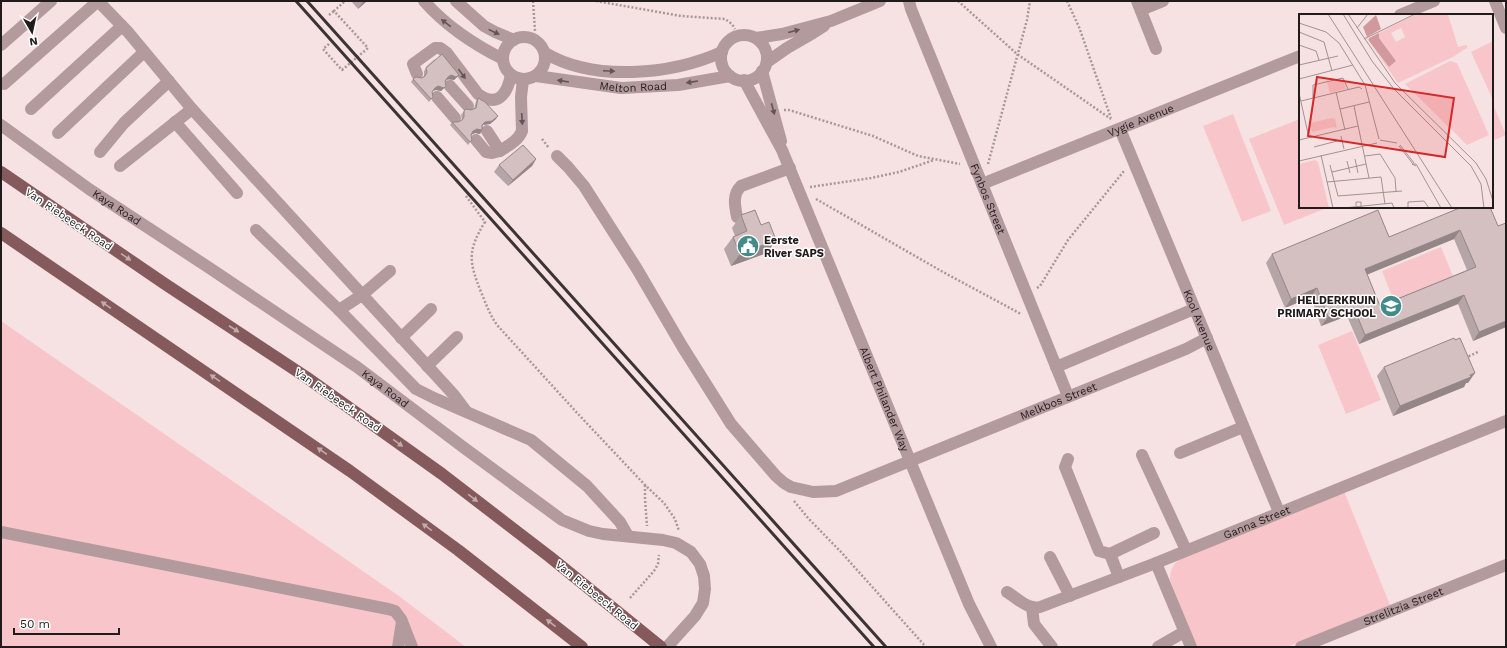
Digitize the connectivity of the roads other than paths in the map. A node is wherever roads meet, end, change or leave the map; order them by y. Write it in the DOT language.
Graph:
graph roads {
  1 [pos="52,1"];
  2 [pos="424,1"];
  3 [pos="456,1"];
  4 [pos="880,1"];
  5 [pos="909,1"];
  6 [pos="1163,1"];
  7 [pos="1434,1"];
  8 [pos="1495,1"];
  9 [pos="1418,4"];
  10 [pos="1139,6"];
  11 [pos="1402,14"];
  12 [pos="831,20"];
  13 [pos="122,26"];
  14 [pos="1506,28"];
  15 [pos="756,38"];
  16 [pos="514,40"];
  17 [pos="1,45"];
  18 [pos="1156,49"];
  19 [pos="144,52"];
  20 [pos="722,52"];
  21 [pos="545,53"];
  22 [pos="1299,56"];
  23 [pos="503,59"];
  24 [pos="764,67"];
  25 [pos="417,74"];
  26 [pos="511,76"];
  27 [pos="536,76"];
  28 [pos="730,76"];
  29 [pos="523,80"];
  30 [pos="744,80"];
  31 [pos="169,81"];
  32 [pos="4,84"];
  33 [pos="450,86"];
  34 [pos="437,97"];
  35 [pos="468,106"];
  36 [pos="31,109"];
  37 [pos="192,109"];
  38 [pos="455,118"];
  39 [pos="175,122"];
  40 [pos="1,125"];
  41 [pos="1120,129"];
  42 [pos="487,131"];
  43 [pos="58,133"];
  44 [pos="476,140"];
  45 [pos="782,150"];
  46 [pos="500,151"];
  47 [pos="100,152"];
  48 [pos="556,156"];
  49 [pos="120,166"];
  50 [pos="790,168"];
  51 [pos="1,172"];
  52 [pos="982,184"];
  53 [pos="237,193"];
  54 [pos="736,217"];
  55 [pos="256,230"];
  56 [pos="1,233"];
  57 [pos="390,271"];
  58 [pos="362,295"];
  59 [pos="431,309"];
  60 [pos="1194,309"];
  61 [pos="339,310"];
  62 [pos="457,337"];
  63 [pos="401,338"];
  64 [pos="1207,338"];
  65 [pos="427,366"];
  66 [pos="1056,367"];
  67 [pos="1068,396"];
  68 [pos="466,411"];
  69 [pos="1506,420"];
  70 [pos="1243,427"];
  71 [pos="1180,453"];
  72 [pos="1142,455"];
  73 [pos="1068,459"];
  74 [pos="909,461"];
  75 [pos="1279,512"];
  76 [pos="1,532"];
  77 [pos="1154,533"];
  78 [pos="628,536"];
  79 [pos="1186,550"];
  80 [pos="1110,554"];
  81 [pos="1050,557"];
  82 [pos="1156,563"];
  83 [pos="1506,564"];
  84 [pos="1119,577"];
  85 [pos="1007,592"];
  86 [pos="1070,596"];
  87 [pos="1032,607"];
  88 [pos="402,622"];
  89 [pos="1184,632"];
  90 [pos="398,647"];
  91 [pos="412,647"];
  92 [pos="582,647"];
  93 [pos="661,647"];
  94 [pos="667,647"];
  95 [pos="991,647"];
  96 [pos="1052,647"];
  97 [pos="1158,647"];
  98 [pos="1191,647"];
  99 [pos="1301,647"];
  1 -- 17 [label="street"];
  23 -- 2 [label="street, one-way"];
  3 -- 16 [label="street, one-way"];
  4 -- 12 [label="street"];
  5 -- 52 [label="street, Fynbos Street"];
  6 -- 10 [label="street"];
  7 -- 9 [label="street"];
  8 -- 14 [label="street"];
  9 -- 11 [label="street"];
  10 -- 18 [label="street"];
  15 -- 12 [label="street, one-way"];
  12 -- 24 [label="street"];
  13 -- 19 [label="street"];
  13 -- 32 [label="street"];
  13 -- 36 [label="street"];
  15 -- 20 [label="street"];
  15 -- 24 [label="street"];
  16 -- 21 [label="street"];
  16 -- 23 [label="street"];
  19 -- 31 [label="street"];
  19 -- 43 [label="street"];
  21 -- 20 [label="street, Melton Road, one-way"];
  20 -- 28 [label="street"];
  21 -- 27 [label="street"];
  22 -- 41 [label="street, Vygie Avenue"];
  23 -- 26 [label="street"];
  24 -- 30 [label="street"];
  24 -- 45 [label="street, Albert Philander Way, one-way"];
  25 -- 26 [label="street, one-way"];
  26 -- 29 [label="street"];
  28 -- 27 [label="street, Melton Road, one-way"];
  27 -- 29 [label="street"];
  28 -- 30 [label="street"];
  29 -- 46 [label="street, one-way"];
  30 -- 45 [label="street, Albert Philander Way"];
  31 -- 37 [label="street"];
  31 -- 47 [label="street"];
  33 -- 35 [label="street"];
  34 -- 38 [label="street"];
  37 -- 39 [label="street"];
  37 -- 58 [label="street"];
  39 -- 49 [label="street"];
  39 -- 53 [label="street"];
  40 -- 78 [label="street, Kaya Road"];
  41 -- 52 [label="street, Vygie Avenue"];
  41 -- 60 [label="street, Kool Avenue"];
  42 -- 46 [label="street"];
  44 -- 46 [label="street"];
  45 -- 50 [label="street, Albert Philander Way"];
  48 -- 74 [label="street, Melkbos Street"];
  50 -- 54 [label="street"];
  50 -- 74 [label="street, Albert Philander Way"];
  51 -- 93 [label="main road, Van Riebeeck Road, one-way"];
  52 -- 66 [label="street, Fynbos Street"];
  55 -- 61 [label="street"];
  92 -- 56 [label="main road, one-way"];
  57 -- 58 [label="street"];
  58 -- 61 [label="street"];
  58 -- 63 [label="street"];
  59 -- 63 [label="street"];
  60 -- 64 [label="street, Kool Avenue"];
  60 -- 66 [label="street"];
  61 -- 68 [label="street"];
  62 -- 65 [label="street"];
  63 -- 65 [label="street"];
  64 -- 67 [label="street, Melkbos Street"];
  64 -- 70 [label="street, Kool Avenue"];
  65 -- 68 [label="street"];
  66 -- 67 [label="street, Fynbos Street"];
  67 -- 74 [label="street, Melkbos Street"];
  68 -- 78 [label="street"];
  69 -- 75 [label="street, Ganna Street"];
  70 -- 71 [label="street"];
  70 -- 75 [label="street, Kool Avenue"];
  72 -- 79 [label="street"];
  73 -- 80 [label="street"];
  74 -- 95 [label="street, Albert Philander Way"];
  75 -- 79 [label="street, Ganna Street"];
  76 -- 88 [label="street"];
  77 -- 80 [label="street"];
  78 -- 94 [label="street, Kaya Road"];
  79 -- 82 [label="street, Ganna Street"];
  80 -- 84 [label="street"];
  81 -- 86 [label="street"];
  82 -- 84 [label="street, Ganna Street"];
  82 -- 89 [label="street"];
  83 -- 99 [label="street, Strelitzia Street"];
  84 -- 86 [label="street, Ganna Street"];
  85 -- 87 [label="street"];
  86 -- 87 [label="street, Ganna Street"];
  87 -- 96 [label="street"];
  88 -- 90 [label="street"];
  88 -- 91 [label="street"];
  89 -- 97 [label="street"];
  89 -- 98 [label="street"];
}
